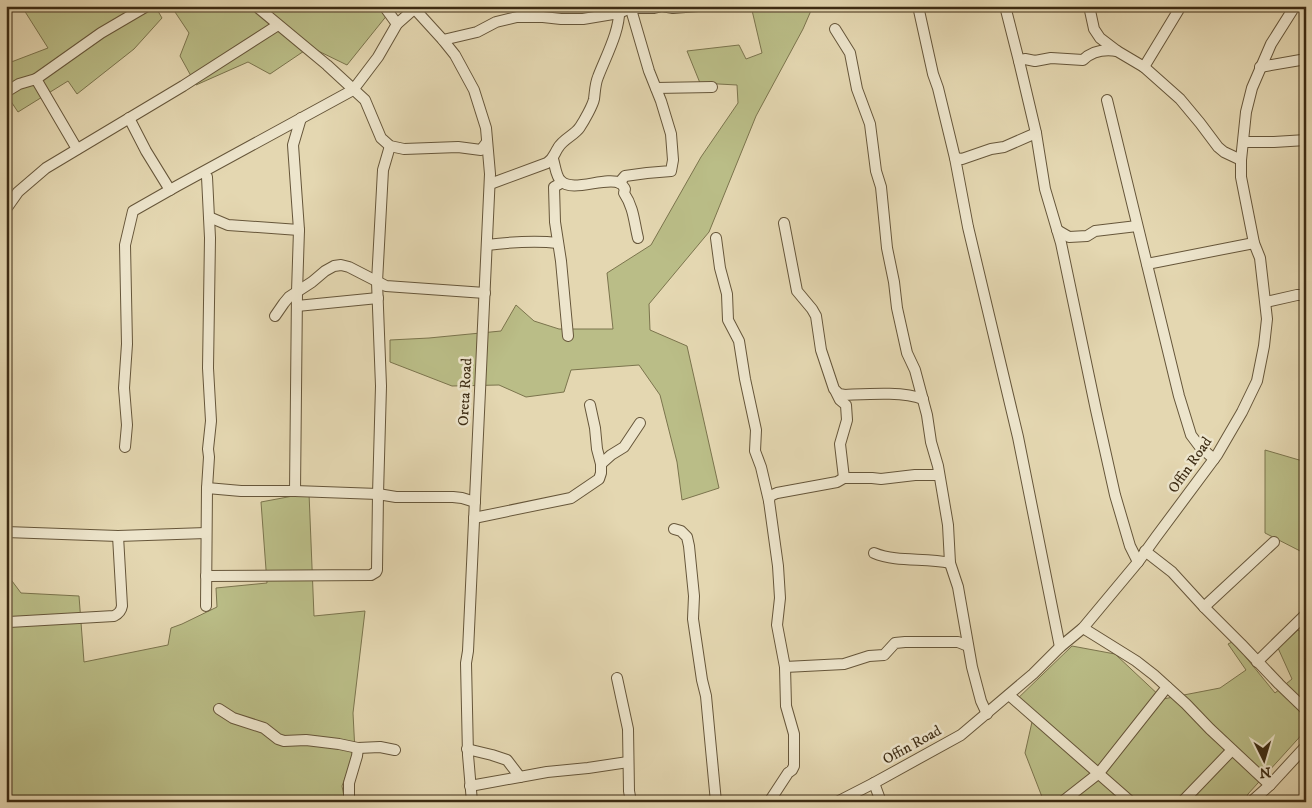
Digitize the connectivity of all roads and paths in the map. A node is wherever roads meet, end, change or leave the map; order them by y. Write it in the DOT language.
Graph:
graph roads {
  1 [pos="147,6"];
  2 [pos="256,6"];
  3 [pos="384,6"];
  4 [pos="698,6"];
  5 [pos="918,6"];
  6 [pos="1005,6"];
  7 [pos="1089,6"];
  8 [pos="1181,6"];
  9 [pos="1295,6"];
  10 [pos="631,7"];
  11 [pos="413,8"];
  12 [pos="619,9"];
  13 [pos="397,24"];
  14 [pos="278,25"];
  15 [pos="835,30"];
  16 [pos="443,40"];
  17 [pos="1117,50"];
  18 [pos="1306,58"];
  19 [pos="1019,61"];
  20 [pos="1144,66"];
  21 [pos="1260,67"];
  22 [pos="36,79"];
  23 [pos="712,87"];
  24 [pos="656,88"];
  25 [pos="353,90"];
  26 [pos="6,92"];
  27 [pos="1107,100"];
  28 [pos="129,118"];
  29 [pos="301,118"];
  30 [pos="1036,133"];
  31 [pos="1306,140"];
  32 [pos="487,142"];
  33 [pos="1244,142"];
  34 [pos="390,146"];
  35 [pos="77,149"];
  36 [pos="956,158"];
  37 [pos="553,159"];
  38 [pos="1241,160"];
  39 [pos="207,177"];
  40 [pos="561,182"];
  41 [pos="619,183"];
  42 [pos="490,184"];
  43 [pos="170,190"];
  44 [pos="6,209"];
  45 [pos="209,217"];
  46 [pos="784,223"];
  47 [pos="1137,226"];
  48 [pos="299,230"];
  49 [pos="1057,230"];
  50 [pos="638,238"];
  51 [pos="716,238"];
  52 [pos="558,243"];
  53 [pos="1254,243"];
  54 [pos="487,245"];
  55 [pos="1147,264"];
  56 [pos="377,282"];
  57 [pos="297,292"];
  58 [pos="484,293"];
  59 [pos="1306,295"];
  60 [pos="378,298"];
  61 [pos="1266,302"];
  62 [pos="297,306"];
  63 [pos="275,316"];
  64 [pos="568,336"];
  65 [pos="835,390"];
  66 [pos="923,399"];
  67 [pos="590,404"];
  68 [pos="640,423"];
  69 [pos="125,447"];
  70 [pos="1214,459"];
  71 [pos="601,464"];
  72 [pos="939,475"];
  73 [pos="844,478"];
  74 [pos="207,488"];
  75 [pos="295,491"];
  76 [pos="378,494"];
  77 [pos="769,501"];
  78 [pos="475,502"];
  79 [pos="474,518"];
  80 [pos="674,529"];
  81 [pos="6,532"];
  82 [pos="206,533"];
  83 [pos="118,536"];
  84 [pos="1274,542"];
  85 [pos="1146,552"];
  86 [pos="874,553"];
  87 [pos="950,562"];
  88 [pos="1138,562"];
  89 [pos="206,576"];
  90 [pos="206,606"];
  91 [pos="1204,607"];
  92 [pos="1306,614"];
  93 [pos="9,622"];
  94 [pos="1083,628"];
  95 [pos="968,646"];
  96 [pos="1060,647"];
  97 [pos="1257,662"];
  98 [pos="784,667"];
  99 [pos="618,678"];
  100 [pos="1167,688"];
  101 [pos="1009,695"];
  102 [pos="219,709"];
  103 [pos="1306,710"];
  104 [pos="987,714"];
  105 [pos="1306,746"];
  106 [pos="358,748"];
  107 [pos="467,749"];
  108 [pos="395,750"];
  109 [pos="1232,750"];
  110 [pos="628,762"];
  111 [pos="1099,773"];
  112 [pos="520,777"];
  113 [pos="874,783"];
  114 [pos="1270,785"];
  115 [pos="470,786"];
  116 [pos="349,802"];
  117 [pos="472,802"];
  118 [pos="631,802"];
  119 [pos="716,802"];
  120 [pos="769,802"];
  121 [pos="837,802"];
  122 [pos="881,802"];
  123 [pos="1062,802"];
  124 [pos="1131,802"];
  125 [pos="1182,802"];
  126 [pos="1251,802"];
  1 -- 22 [label="street"];
  2 -- 14 [label="street"];
  3 -- 13 [label="street"];
  4 -- 10 [label="street"];
  5 -- 36 [label="street"];
  6 -- 19 [label="street"];
  7 -- 17 [label="street"];
  8 -- 20 [label="street"];
  9 -- 21 [label="street, Offin Road"];
  10 -- 12 [label="street"];
  10 -- 24 [label="street"];
  11 -- 13 [label="street"];
  11 -- 16 [label="street, Oreta Road"];
  12 -- 16 [label="street"];
  12 -- 37 [label="street"];
  13 -- 25 [label="street"];
  14 -- 25 [label="street"];
  14 -- 28 [label="street"];
  15 -- 66 [label="street"];
  16 -- 32 [label="street, Oreta Road"];
  17 -- 19 [label="street"];
  17 -- 20 [label="street"];
  18 -- 21 [label="street"];
  19 -- 30 [label="street"];
  20 -- 38 [label="street"];
  21 -- 33 [label="street, Offin Road"];
  22 -- 26 [label="street"];
  22 -- 35 [label="street"];
  23 -- 24 [label="street"];
  24 -- 41 [label="street"];
  25 -- 29 [label="street"];
  25 -- 34 [label="street"];
  27 -- 47 [label="street"];
  28 -- 35 [label="street"];
  28 -- 43 [label="street"];
  29 -- 43 [label="street"];
  29 -- 48 [label="street"];
  30 -- 36 [label="street"];
  30 -- 49 [label="street"];
  31 -- 33 [label="street"];
  32 -- 34 [label="street"];
  32 -- 42 [label="street, Oreta Road"];
  33 -- 38 [label="street, Offin Road"];
  34 -- 56 [label="street"];
  35 -- 44 [label="street"];
  36 -- 96 [label="street"];
  37 -- 40 [label="street"];
  37 -- 42 [label="street"];
  38 -- 53 [label="street, Offin Road"];
  39 -- 45 [label="street"];
  40 -- 41 [label="street"];
  40 -- 52 [label="street"];
  41 -- 50 [label="street"];
  42 -- 54 [label="street, Oreta Road"];
  43 -- 69 [label="street"];
  45 -- 48 [label="street"];
  45 -- 74 [label="street"];
  46 -- 65 [label="street"];
  47 -- 49 [label="street"];
  47 -- 55 [label="street"];
  48 -- 57 [label="street"];
  49 -- 88 [label="street"];
  51 -- 77 [label="street"];
  52 -- 54 [label="street"];
  52 -- 64 [label="street"];
  53 -- 55 [label="street"];
  53 -- 61 [label="street, Offin Road"];
  54 -- 58 [label="street, Oreta Road"];
  55 -- 70 [label="street"];
  56 -- 57 [label="street"];
  56 -- 58 [label="street"];
  56 -- 60 [label="street"];
  57 -- 62 [label="street"];
  57 -- 63 [label="street"];
  58 -- 78 [label="street, Oreta Road"];
  59 -- 61 [label="street"];
  60 -- 62 [label="street"];
  60 -- 76 [label="street"];
  61 -- 70 [label="street, Offin Road"];
  62 -- 75 [label="street"];
  65 -- 66 [label="street"];
  65 -- 73 [label="street"];
  66 -- 72 [label="street"];
  67 -- 71 [label="street"];
  68 -- 71 [label="street"];
  70 -- 85 [label="street, Offin Road"];
  71 -- 79 [label="street"];
  72 -- 73 [label="street"];
  72 -- 87 [label="street"];
  73 -- 77 [label="street"];
  74 -- 75 [label="street"];
  74 -- 82 [label="street"];
  75 -- 76 [label="street"];
  76 -- 78 [label="street"];
  76 -- 89 [label="street"];
  77 -- 98 [label="street"];
  78 -- 79 [label="street, Oreta Road"];
  79 -- 107 [label="street, Oreta Road"];
  80 -- 119 [label="street"];
  81 -- 83 [label="street"];
  82 -- 83 [label="street"];
  82 -- 89 [label="street"];
  83 -- 93 [label="street"];
  84 -- 91 [label="street"];
  85 -- 88 [label="street, Offin Road"];
  85 -- 91 [label="street"];
  86 -- 87 [label="street"];
  87 -- 95 [label="street"];
  88 -- 94 [label="street, Offin Road"];
  89 -- 90 [label="street"];
  91 -- 97 [label="street"];
  92 -- 97 [label="street"];
  94 -- 96 [label="street, Offin Road"];
  94 -- 100 [label="street"];
  95 -- 98 [label="street"];
  95 -- 104 [label="street"];
  96 -- 101 [label="street, Offin Road"];
  97 -- 103 [label="street"];
  98 -- 120 [label="street"];
  99 -- 110 [label="street"];
  100 -- 109 [label="street"];
  100 -- 111 [label="street"];
  101 -- 104 [label="street, Offin Road"];
  101 -- 111 [label="street"];
  102 -- 106 [label="street"];
  104 -- 113 [label="street, Offin Road"];
  105 -- 114 [label="street"];
  106 -- 108 [label="street"];
  106 -- 116 [label="street"];
  107 -- 112 [label="street"];
  107 -- 115 [label="street, Oreta Road"];
  109 -- 114 [label="street"];
  109 -- 125 [label="street"];
  110 -- 112 [label="street"];
  110 -- 118 [label="street"];
  111 -- 123 [label="street"];
  111 -- 124 [label="street"];
  112 -- 115 [label="street"];
  113 -- 121 [label="street, Offin Road"];
  113 -- 122 [label="street"];
  114 -- 126 [label="street"];
  115 -- 117 [label="street, Oreta Road"];
}
